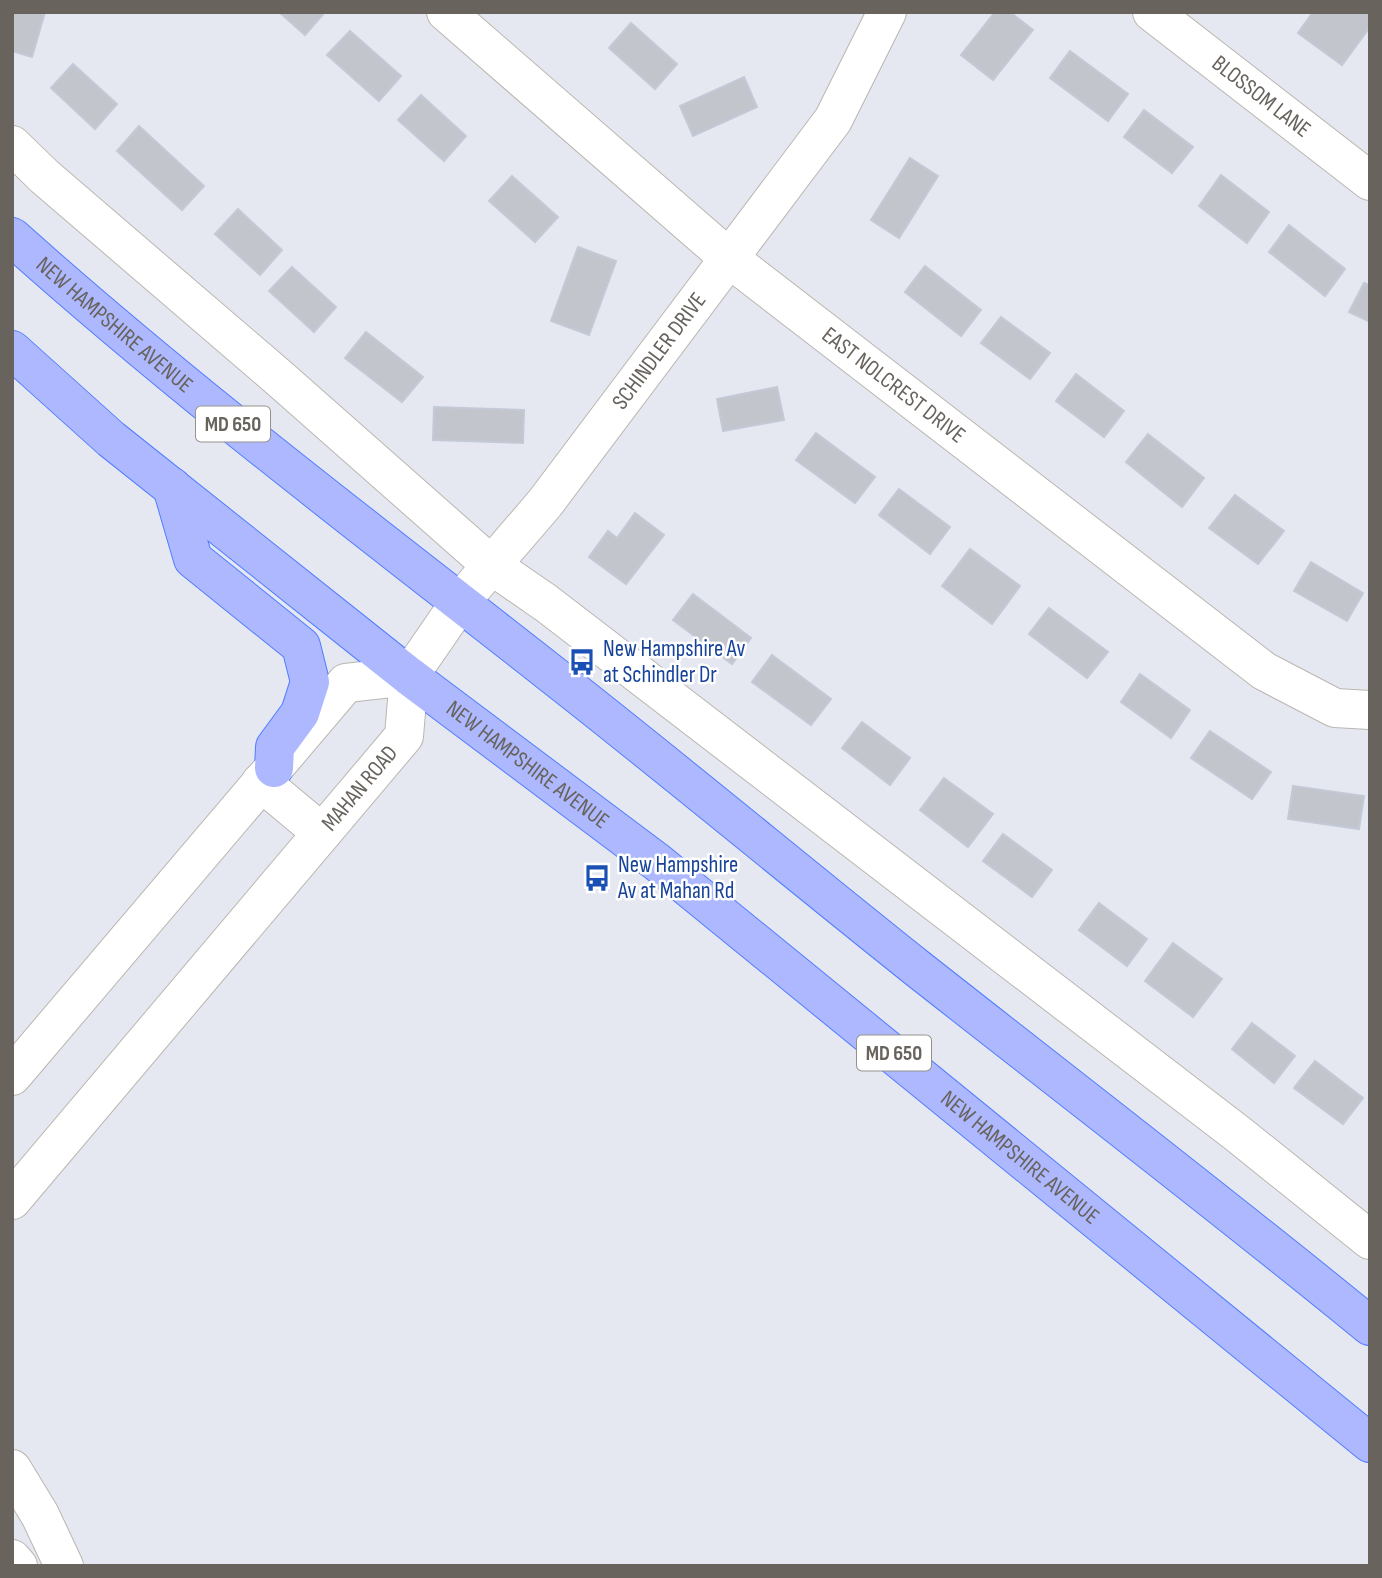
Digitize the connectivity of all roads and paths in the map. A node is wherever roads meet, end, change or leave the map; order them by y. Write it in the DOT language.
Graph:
graph roads {
  1 [pos="446,12"];
  2 [pos="887,12"];
  3 [pos="1152,12"];
  4 [pos="12,145"];
  5 [pos="1370,181"];
  6 [pos="12,237"];
  7 [pos="730,259"];
  8 [pos="12,350"];
  9 [pos="172,487"];
  10 [pos="491,565"];
  11 [pos="460,602"];
  12 [pos="410,676"];
  13 [pos="1370,710"];
  14 [pos="268,775"];
  15 [pos="322,833"];
  16 [pos="12,1076"];
  17 [pos="12,1200"];
  18 [pos="1370,1240"];
  19 [pos="1370,1326"];
  20 [pos="1370,1443"];
  21 [pos="12,1469"];
  22 [pos="12,1559"];
  23 [pos="18,1566"];
  24 [pos="64,1566"];
  1 -- 7 [label="street, EAST NOLCREST DRIVE"];
  2 -- 7 [label="street, SCHINDLER DRIVE"];
  3 -- 5 [label="street, BLOSSOM LANE"];
  4 -- 10 [label="street"];
  6 -- 11 [label="main road, NEW HAMPSHIRE AVENUE / MD 650"];
  7 -- 10 [label="street, SCHINDLER DRIVE"];
  7 -- 13 [label="street, EAST NOLCREST DRIVE"];
  8 -- 9 [label="main road, NEW HAMPSHIRE AVENUE / MD 650"];
  9 -- 12 [label="main road, NEW HAMPSHIRE AVENUE / MD 650"];
  9 -- 14 [label="main road"];
  10 -- 11 [label="street, SCHINDLER DRIVE"];
  10 -- 18 [label="street"];
  11 -- 12 [label="street, SCHINDLER DRIVE"];
  11 -- 19 [label="main road, NEW HAMPSHIRE AVENUE / MD 650"];
  12 -- 14 [label="street"];
  12 -- 15 [label="street, MAHAN ROAD"];
  12 -- 20 [label="main road, NEW HAMPSHIRE AVENUE / MD 650"];
  14 -- 15 [label="street"];
  14 -- 16 [label="street"];
  15 -- 17 [label="street, MAHAN ROAD"];
  21 -- 24 [label="street"];
  22 -- 23 [label="street"];
}
